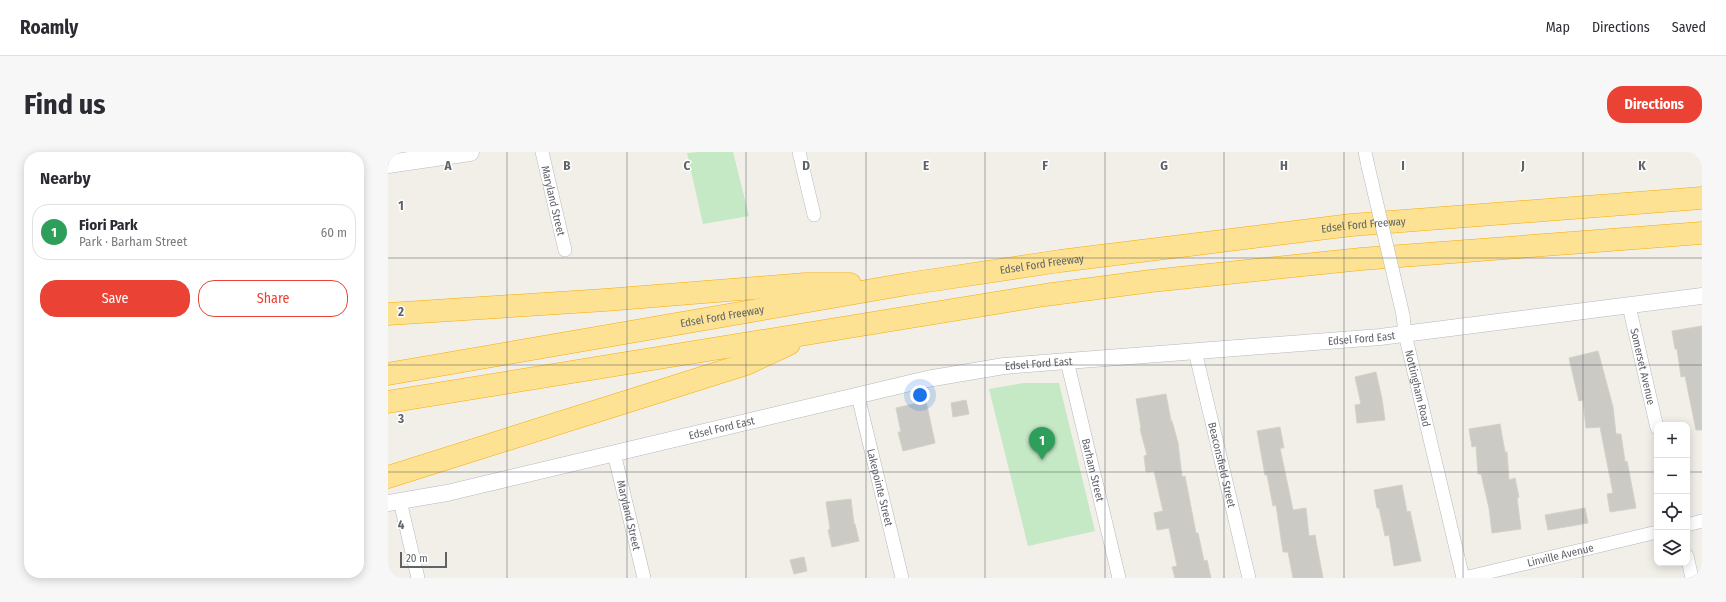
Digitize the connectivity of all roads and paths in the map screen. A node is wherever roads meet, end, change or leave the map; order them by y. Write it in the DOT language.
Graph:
graph roads {
  1 [pos="470,152"];
  2 [pos="542,152"];
  3 [pos="799,152"];
  4 [pos="1364,152"];
  5 [pos="388,164"];
  6 [pos="1702,198"];
  7 [pos="814,215"];
  8 [pos="1702,233"];
  9 [pos="565,250"];
  10 [pos="907,284"];
  11 [pos="1702,296"];
  12 [pos="1629,306"];
  13 [pos="388,314"];
  14 [pos="814,333"];
  15 [pos="1405,334"];
  16 [pos="1195,351"];
  17 [pos="1067,361"];
  18 [pos="388,374"];
  19 [pos="858,396"];
  20 [pos="388,402"];
  21 [pos="1656,422"];
  22 [pos="614,453"];
  23 [pos="388,477"];
  24 [pos="394,502"];
  25 [pos="1702,521"];
  26 [pos="1690,524"];
  27 [pos="1654,533"];
  28 [pos="1689,566"];
  29 [pos="418,578"];
  30 [pos="644,578"];
  31 [pos="902,578"];
  32 [pos="1119,578"];
  33 [pos="1249,578"];
  34 [pos="1463,578"];
  35 [pos="1692,578"];
  1 -- 5 [label="main road"];
  2 -- 9 [label="street, Maryland Street"];
  3 -- 7 [label="street"];
  4 -- 15 [label="street, Nottingham Road, bridge"];
  6 -- 10 [label="highway, Edsel Ford Freeway"];
  8 -- 14 [label="highway"];
  10 -- 13 [label="highway"];
  10 -- 18 [label="highway, Edsel Ford Freeway"];
  11 -- 12 [label="street, Edsel Ford East"];
  12 -- 15 [label="street, Edsel Ford East"];
  12 -- 21 [label="street, Somerset Avenue"];
  14 -- 20 [label="highway"];
  14 -- 23 [label="highway"];
  15 -- 16 [label="street, Edsel Ford East"];
  15 -- 34 [label="street, Nottingham Road"];
  16 -- 17 [label="street, Edsel Ford East"];
  16 -- 33 [label="street, Beaconsfield Street"];
  17 -- 19 [label="street, Edsel Ford East"];
  17 -- 32 [label="street, Barham Street"];
  19 -- 22 [label="street, Edsel Ford East"];
  19 -- 31 [label="street, Lakepointe Street"];
  22 -- 24 [label="street, Edsel Ford East"];
  22 -- 30 [label="street, Maryland Street"];
  24 -- 29 [label="street"];
  25 -- 26 [label="street"];
  27 -- 34 [label="street, Linville Avenue"];
  28 -- 35 [label="street"];
}
